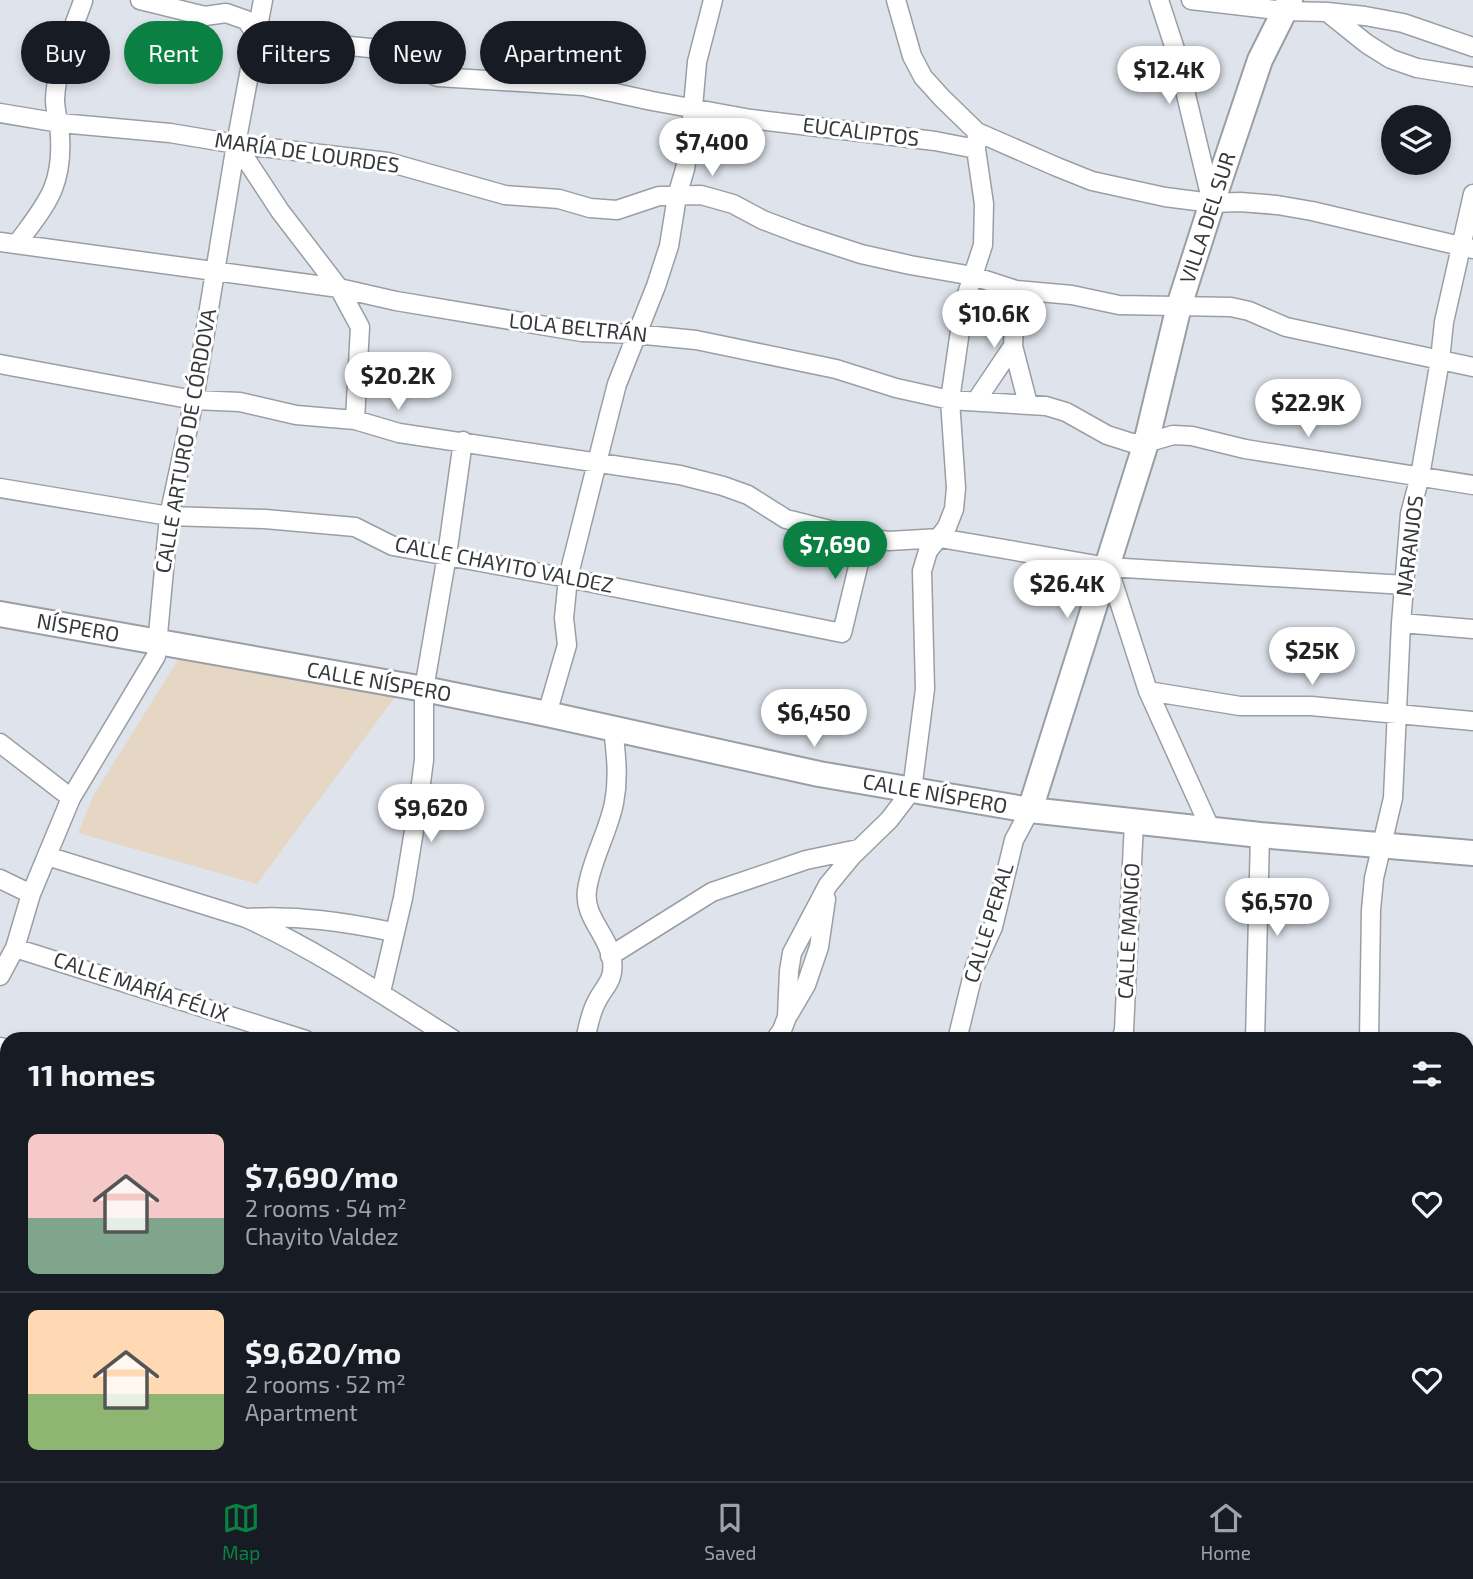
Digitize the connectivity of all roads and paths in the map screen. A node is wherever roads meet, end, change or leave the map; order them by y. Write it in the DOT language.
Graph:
graph roads {
  1 [pos="84,0"];
  2 [pos="140,0"];
  3 [pos="263,0"];
  4 [pos="713,0"];
  5 [pos="896,0"];
  6 [pos="1159,0"];
  7 [pos="1191,0"];
  8 [pos="1251,4"];
  9 [pos="1287,5"];
  10 [pos="1327,12"];
  11 [pos="247,21"];
  12 [pos="260,21"];
  13 [pos="355,47"];
  14 [pos="1473,47"];
  15 [pos="1473,79"];
  16 [pos="248,84"];
  17 [pos="693,109"];
  18 [pos="0,113"];
  19 [pos="60,123"];
  20 [pos="977,141"];
  21 [pos="236,144"];
  22 [pos="1473,194"];
  23 [pos="677,195"];
  24 [pos="1212,203"];
  25 [pos="9,243"];
  26 [pos="1466,248"];
  27 [pos="215,270"];
  28 [pos="973,276"];
  29 [pos="339,288"];
  30 [pos="1016,290"];
  31 [pos="1179,306"];
  32 [pos="635,334"];
  33 [pos="1013,346"];
  34 [pos="1440,360"];
  35 [pos="0,363"];
  36 [pos="1473,367"];
  37 [pos="194,400"];
  38 [pos="950,400"];
  39 [pos="975,401"];
  40 [pos="1028,404"];
  41 [pos="355,421"];
  42 [pos="463,441"];
  43 [pos="1146,443"];
  44 [pos="597,463"];
  45 [pos="1420,476"];
  46 [pos="1473,485"];
  47 [pos="0,488"];
  48 [pos="169,516"];
  49 [pos="865,538"];
  50 [pos="940,538"];
  51 [pos="447,555"];
  52 [pos="1108,567"];
  53 [pos="568,578"];
  54 [pos="1405,585"];
  55 [pos="0,614"];
  56 [pos="1401,624"];
  57 [pos="1473,629"];
  58 [pos="156,642"];
  59 [pos="424,690"];
  60 [pos="1147,691"];
  61 [pos="547,714"];
  62 [pos="1397,715"];
  63 [pos="1473,721"];
  64 [pos="612,728"];
  65 [pos="4,748"];
  66 [pos="912,790"];
  67 [pos="71,798"];
  68 [pos="1030,810"];
  69 [pos="1134,822"];
  70 [pos="1211,830"];
  71 [pos="1260,835"];
  72 [pos="1380,846"];
  73 [pos="858,849"];
  74 [pos="1473,853"];
  75 [pos="47,856"];
  76 [pos="0,879"];
  77 [pos="31,894"];
  78 [pos="246,918"];
  79 [pos="393,932"];
  80 [pos="15,948"];
  81 [pos="610,956"];
  82 [pos="0,976"];
  83 [pos="381,992"];
  84 [pos="281,1032"];
  85 [pos="427,1032"];
  86 [pos="587,1032"];
  87 [pos="781,1032"];
  88 [pos="959,1032"];
  89 [pos="1123,1032"];
  90 [pos="1255,1032"];
  91 [pos="1369,1032"];
  1 -- 19 [label="street"];
  2 -- 11 [label="street"];
  3 -- 12 [label="street, CALLE ARTURO DE CÓRDOVA"];
  4 -- 17 [label="street"];
  5 -- 20 [label="street"];
  6 -- 24 [label="street"];
  7 -- 8 [label="street"];
  8 -- 9 [label="street"];
  9 -- 10 [label="street"];
  9 -- 24 [label="street, VILLA DEL SUR"];
  10 -- 14 [label="street"];
  10 -- 15 [label="street"];
  13 -- 17 [label="street, EUCALIPTOS"];
  16 -- 21 [label="street, CALLE ARTURO DE CÓRDOVA"];
  17 -- 20 [label="street, EUCALIPTOS"];
  17 -- 23 [label="street"];
  18 -- 19 [label="street, MARÍA DE LOURDES"];
  19 -- 21 [label="street, MARÍA DE LOURDES"];
  19 -- 25 [label="street"];
  20 -- 24 [label="street, EUCALIPTOS"];
  20 -- 28 [label="street"];
  21 -- 23 [label="street, MARÍA DE LOURDES"];
  21 -- 27 [label="street, CALLE ARTURO DE CÓRDOVA"];
  21 -- 29 [label="street"];
  22 -- 26 [label="street, NARANJOS"];
  23 -- 28 [label="street, MARÍA DE LOURDES"];
  23 -- 32 [label="street"];
  24 -- 26 [label="street, EUCALIPTOS"];
  24 -- 31 [label="street, VILLA DEL SUR"];
  25 -- 27 [label="street, LOLA BELTRÁN"];
  26 -- 34 [label="street, NARANJOS"];
  27 -- 29 [label="street, LOLA BELTRÁN"];
  27 -- 37 [label="street, CALLE ARTURO DE CÓRDOVA"];
  28 -- 30 [label="street, MARÍA DE LOURDES"];
  28 -- 38 [label="street"];
  29 -- 32 [label="street, LOLA BELTRÁN"];
  29 -- 41 [label="street"];
  30 -- 31 [label="street, MARÍA DE LOURDES"];
  30 -- 33 [label="street"];
  31 -- 34 [label="street, MARÍA DE LOURDES"];
  31 -- 43 [label="street, VILLA DEL SUR"];
  32 -- 38 [label="street, LOLA BELTRÁN"];
  32 -- 44 [label="street"];
  33 -- 39 [label="street"];
  33 -- 40 [label="street"];
  34 -- 36 [label="street, MARÍA DE LOURDES"];
  34 -- 45 [label="street, NARANJOS"];
  35 -- 37 [label="street"];
  37 -- 41 [label="street"];
  37 -- 48 [label="street, CALLE ARTURO DE CÓRDOVA"];
  38 -- 39 [label="street, LOLA BELTRÁN"];
  38 -- 50 [label="street"];
  39 -- 40 [label="street, LOLA BELTRÁN"];
  40 -- 43 [label="street, LOLA BELTRÁN"];
  41 -- 42 [label="street"];
  42 -- 44 [label="street"];
  42 -- 51 [label="street"];
  43 -- 45 [label="street"];
  43 -- 52 [label="street, VILLA DEL SUR"];
  44 -- 49 [label="street"];
  44 -- 53 [label="street"];
  45 -- 46 [label="street"];
  45 -- 54 [label="street, NARANJOS"];
  47 -- 48 [label="street, CALLE CHAYITO VALDEZ"];
  48 -- 51 [label="street, CALLE CHAYITO VALDEZ"];
  48 -- 58 [label="street, CALLE ARTURO DE CÓRDOVA"];
  49 -- 50 [label="street"];
  49 -- 53 [label="street, CALLE CHAYITO VALDEZ"];
  50 -- 52 [label="street"];
  50 -- 66 [label="street"];
  51 -- 53 [label="street, CALLE CHAYITO VALDEZ"];
  51 -- 59 [label="street"];
  52 -- 54 [label="street"];
  52 -- 60 [label="street"];
  52 -- 68 [label="street, VILLA DEL SUR"];
  53 -- 61 [label="street"];
  54 -- 56 [label="street, NARANJOS"];
  55 -- 58 [label="street, NÍSPERO"];
  56 -- 57 [label="street"];
  56 -- 62 [label="street, NARANJOS"];
  58 -- 59 [label="street, CALLE NÍSPERO"];
  58 -- 67 [label="street, CALLE ARTURO DE CÓRDOVA"];
  59 -- 61 [label="street, CALLE NÍSPERO"];
  59 -- 79 [label="street"];
  60 -- 62 [label="street"];
  60 -- 70 [label="street"];
  61 -- 64 [label="street, CALLE NÍSPERO"];
  62 -- 63 [label="street"];
  62 -- 72 [label="street, NARANJOS"];
  64 -- 66 [label="street, CALLE NÍSPERO"];
  64 -- 81 [label="street"];
  65 -- 67 [label="street"];
  66 -- 68 [label="street, CALLE NÍSPERO"];
  66 -- 73 [label="street"];
  67 -- 75 [label="street, CALLE ARTURO DE CÓRDOVA"];
  68 -- 69 [label="street, CALLE NÍSPERO"];
  68 -- 88 [label="street, CALLE PERAL"];
  69 -- 70 [label="street, CALLE NÍSPERO"];
  69 -- 89 [label="street, CALLE MANGO"];
  70 -- 71 [label="street, CALLE NÍSPERO"];
  71 -- 72 [label="street, CALLE NÍSPERO"];
  71 -- 90 [label="street"];
  72 -- 74 [label="street, CALLE NÍSPERO"];
  72 -- 91 [label="street, NARANJOS"];
  73 -- 81 [label="street"];
  73 -- 87 [label="street"];
  75 -- 77 [label="street, CALLE ARTURO DE CÓRDOVA"];
  75 -- 78 [label="street"];
  76 -- 77 [label="street"];
  77 -- 80 [label="street, CALLE ARTURO DE CÓRDOVA"];
  78 -- 79 [label="street"];
  78 -- 83 [label="street"];
  79 -- 83 [label="street"];
  80 -- 82 [label="street, CALLE ARTURO DE CÓRDOVA"];
  80 -- 84 [label="street, CALLE MARÍA FÉLIX"];
  81 -- 86 [label="street"];
  83 -- 85 [label="street"];
}
